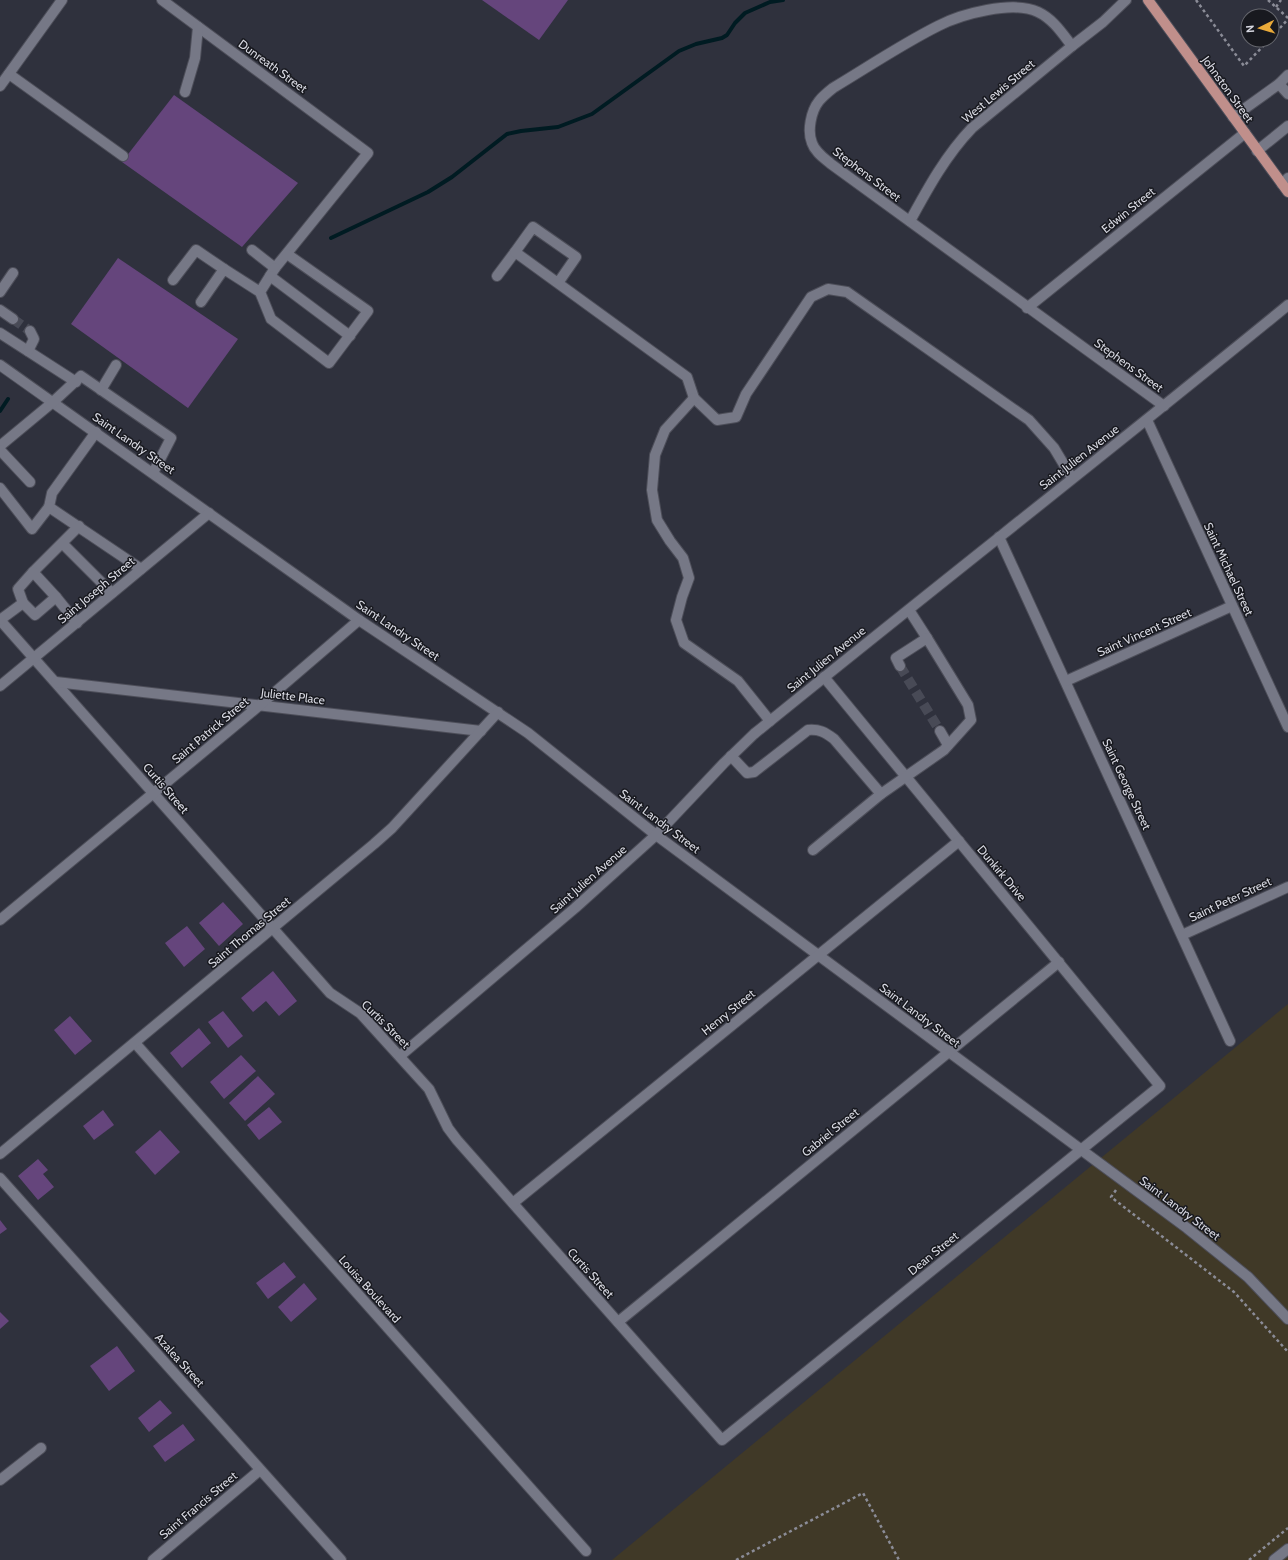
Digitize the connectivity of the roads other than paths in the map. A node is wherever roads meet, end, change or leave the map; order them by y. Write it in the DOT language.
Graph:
graph roads {
  1 [pos="62,0"];
  2 [pos="162,0"];
  3 [pos="1126,0"];
  4 [pos="1148,0"];
  5 [pos="198,27"];
  6 [pos="1072,46"];
  7 [pos="9,74"];
  8 [pos="1288,75"];
  9 [pos="1279,84"];
  10 [pos="0,86"];
  11 [pos="184,92"];
  12 [pos="1288,94"];
  13 [pos="1232,117"];
  14 [pos="1288,126"];
  15 [pos="1245,133"];
  16 [pos="1257,151"];
  17 [pos="123,156"];
  18 [pos="1285,181"];
  19 [pos="1288,192"];
  20 [pos="910,221"];
  21 [pos="252,250"];
  22 [pos="515,252"];
  23 [pos="287,254"];
  24 [pos="224,269"];
  25 [pos="273,272"];
  26 [pos="13,273"];
  27 [pos="497,276"];
  28 [pos="174,280"];
  29 [pos="558,283"];
  30 [pos="0,292"];
  31 [pos="260,292"];
  32 [pos="202,302"];
  33 [pos="1288,306"];
  34 [pos="1028,308"];
  35 [pos="0,310"];
  36 [pos="13,319"];
  37 [pos="30,331"];
  38 [pos="0,333"];
  39 [pos="350,336"];
  40 [pos="28,352"];
  41 [pos="0,365"];
  42 [pos="116,365"];
  43 [pos="76,382"];
  44 [pos="101,390"];
  45 [pos="694,398"];
  46 [pos="53,402"];
  47 [pos="1164,406"];
  48 [pos="1147,420"];
  49 [pos="96,432"];
  50 [pos="0,446"];
  51 [pos="0,450"];
  52 [pos="153,473"];
  53 [pos="1072,478"];
  54 [pos="30,482"];
  55 [pos="0,488"];
  56 [pos="49,507"];
  57 [pos="209,513"];
  58 [pos="79,526"];
  59 [pos="999,537"];
  60 [pos="63,544"];
  61 [pos="141,569"];
  62 [pos="33,572"];
  63 [pos="112,593"];
  64 [pos="56,597"];
  65 [pos="23,604"];
  66 [pos="1232,606"];
  67 [pos="909,610"];
  68 [pos="0,620"];
  69 [pos="360,620"];
  70 [pos="76,623"];
  71 [pos="927,638"];
  72 [pos="33,659"];
  73 [pos="900,666"];
  74 [pos="0,676"];
  75 [pos="11,677"];
  76 [pos="824,677"];
  77 [pos="1066,681"];
  78 [pos="56,682"];
  79 [pos="0,686"];
  80 [pos="260,705"];
  81 [pos="498,712"];
  82 [pos="770,721"];
  83 [pos="1288,727"];
  84 [pos="481,731"];
  85 [pos="940,731"];
  86 [pos="948,745"];
  87 [pos="731,756"];
  88 [pos="906,776"];
  89 [pos="154,794"];
  90 [pos="881,794"];
  91 [pos="656,835"];
  92 [pos="959,841"];
  93 [pos="813,850"];
  94 [pos="1288,887"];
  95 [pos="0,920"];
  96 [pos="273,929"];
  97 [pos="1182,935"];
  98 [pos="819,956"];
  99 [pos="1059,962"];
  100 [pos="1230,1042"];
  101 [pos="135,1043"];
  102 [pos="949,1052"];
  103 [pos="400,1056"];
  104 [pos="1160,1086"];
  105 [pos="1080,1149"];
  106 [pos="0,1154"];
  107 [pos="0,1178"];
  108 [pos="512,1204"];
  109 [pos="1288,1319"];
  110 [pos="618,1322"];
  111 [pos="722,1440"];
  112 [pos="41,1448"];
  113 [pos="260,1470"];
  114 [pos="0,1480"];
  115 [pos="1288,1549"];
  116 [pos="586,1551"];
  117 [pos="152,1560"];
  118 [pos="341,1560"];
  119 [pos="1274,1560"];
  1 -- 7 [label="street"];
  2 -- 5 [label="street, Dunreath Street"];
  3 -- 6 [label="street, West Lewis Street"];
  4 -- 13 [label="main road, Johnston Street"];
  5 -- 11 [label="street"];
  5 -- 23 [label="street, Dunreath Street"];
  6 -- 20 [label="street, West Lewis Street"];
  6 -- 20 [label="street, Stephens Street"];
  7 -- 10 [label="street"];
  7 -- 17 [label="street"];
  8 -- 9 [label="street"];
  9 -- 12 [label="street"];
  9 -- 13 [label="street"];
  13 -- 15 [label="main road, Johnston Street"];
  14 -- 16 [label="street"];
  15 -- 16 [label="main road, Johnston Street"];
  15 -- 34 [label="street, Edwin Street"];
  16 -- 18 [label="main road, Johnston Street"];
  18 -- 19 [label="main road, Johnston Street"];
  20 -- 34 [label="street, Stephens Street"];
  21 -- 25 [label="street"];
  22 -- 27 [label="street"];
  22 -- 29 [label="street"];
  22 -- 29 [label="street"];
  23 -- 25 [label="street"];
  23 -- 39 [label="street"];
  24 -- 28 [label="street"];
  24 -- 31 [label="street"];
  24 -- 32 [label="street"];
  25 -- 31 [label="street"];
  25 -- 39 [label="street"];
  26 -- 30 [label="street"];
  29 -- 45 [label="street"];
  31 -- 39 [label="street"];
  33 -- 47 [label="street, Saint Julien Avenue"];
  34 -- 47 [label="street, Stephens Street"];
  35 -- 36 [label="street"];
  37 -- 40 [label="street"];
  38 -- 40 [label="street"];
  40 -- 43 [label="street"];
  41 -- 46 [label="street, Saint Landry Street"];
  42 -- 44 [label="street"];
  43 -- 44 [label="street"];
  43 -- 46 [label="street"];
  44 -- 52 [label="street"];
  45 -- 53 [label="street"];
  45 -- 82 [label="street"];
  46 -- 49 [label="street, Saint Landry Street"];
  46 -- 50 [label="street"];
  47 -- 48 [label="street, Saint Julien Avenue"];
  48 -- 53 [label="street, Saint Julien Avenue"];
  48 -- 66 [label="street, Saint Michael Street"];
  49 -- 52 [label="street, Saint Landry Street"];
  49 -- 56 [label="street"];
  51 -- 54 [label="street"];
  52 -- 57 [label="street, Saint Landry Street"];
  53 -- 59 [label="street, Saint Julien Avenue"];
  55 -- 56 [label="street"];
  56 -- 58 [label="street"];
  57 -- 61 [label="street, Saint Joseph Street"];
  57 -- 69 [label="street, Saint Landry Street"];
  58 -- 60 [label="street"];
  58 -- 61 [label="street"];
  59 -- 67 [label="street, Saint Julien Avenue"];
  59 -- 77 [label="street, Saint George Street"];
  60 -- 62 [label="street"];
  60 -- 63 [label="street"];
  61 -- 63 [label="street, Saint Joseph Street"];
  62 -- 64 [label="street"];
  62 -- 65 [label="street"];
  63 -- 70 [label="street, Saint Joseph Street"];
  64 -- 65 [label="street"];
  64 -- 70 [label="street"];
  65 -- 68 [label="street"];
  66 -- 77 [label="street, Saint Vincent Street"];
  66 -- 83 [label="street, Saint Michael Street"];
  67 -- 71 [label="street"];
  67 -- 76 [label="street, Saint Julien Avenue"];
  68 -- 72 [label="street, Curtis Street"];
  69 -- 80 [label="street, Saint Patrick Street"];
  69 -- 81 [label="street, Saint Landry Street"];
  70 -- 72 [label="street, Saint Joseph Street"];
  71 -- 73 [label="street"];
  71 -- 86 [label="street"];
  72 -- 75 [label="street, Saint Joseph Street"];
  72 -- 78 [label="street, Curtis Street"];
  74 -- 75 [label="street"];
  75 -- 79 [label="street, Saint Joseph Street"];
  76 -- 82 [label="street, Saint Julien Avenue"];
  76 -- 88 [label="street, Dunkirk Drive"];
  77 -- 97 [label="street, Saint George Street"];
  78 -- 80 [label="street, Juliette Place"];
  78 -- 89 [label="street, Curtis Street"];
  80 -- 84 [label="street, Juliette Place"];
  80 -- 89 [label="street, Saint Patrick Street"];
  81 -- 84 [label="street, Saint Thomas Street"];
  81 -- 91 [label="street, Saint Landry Street"];
  82 -- 87 [label="street, Saint Julien Avenue"];
  84 -- 96 [label="street, Saint Thomas Street"];
  85 -- 86 [label="street"];
  86 -- 88 [label="street"];
  87 -- 90 [label="street"];
  87 -- 91 [label="street, Saint Julien Avenue"];
  88 -- 90 [label="street"];
  88 -- 92 [label="street, Dunkirk Drive"];
  89 -- 95 [label="street, Saint Patrick Street"];
  89 -- 96 [label="street, Curtis Street"];
  90 -- 93 [label="street"];
  91 -- 98 [label="street, Saint Landry Street"];
  91 -- 103 [label="street, Saint Julien Avenue"];
  92 -- 98 [label="street, Henry Street"];
  92 -- 99 [label="street, Dunkirk Drive"];
  94 -- 97 [label="street, Saint Peter Street"];
  96 -- 101 [label="street, Saint Thomas Street"];
  96 -- 103 [label="street, Curtis Street"];
  97 -- 100 [label="street, Saint George Street"];
  98 -- 102 [label="street, Saint Landry Street"];
  98 -- 108 [label="street, Henry Street"];
  99 -- 102 [label="street, Gabriel Street"];
  99 -- 104 [label="street, Dunkirk Drive"];
  101 -- 106 [label="street, Saint Thomas Street"];
  101 -- 116 [label="street, Louisa Boulevard"];
  102 -- 105 [label="street, Saint Landry Street"];
  102 -- 110 [label="street, Gabriel Street"];
  103 -- 108 [label="street, Curtis Street"];
  104 -- 105 [label="street, Dean Street"];
  105 -- 109 [label="street, Saint Landry Street"];
  105 -- 111 [label="street, Dean Street"];
  107 -- 113 [label="street, Azalea Street"];
  108 -- 110 [label="street, Curtis Street"];
  110 -- 111 [label="street, Curtis Street"];
  112 -- 114 [label="street"];
  113 -- 117 [label="street, Saint Francis Street"];
  113 -- 118 [label="street, Azalea Street"];
  115 -- 119 [label="street"];
}
